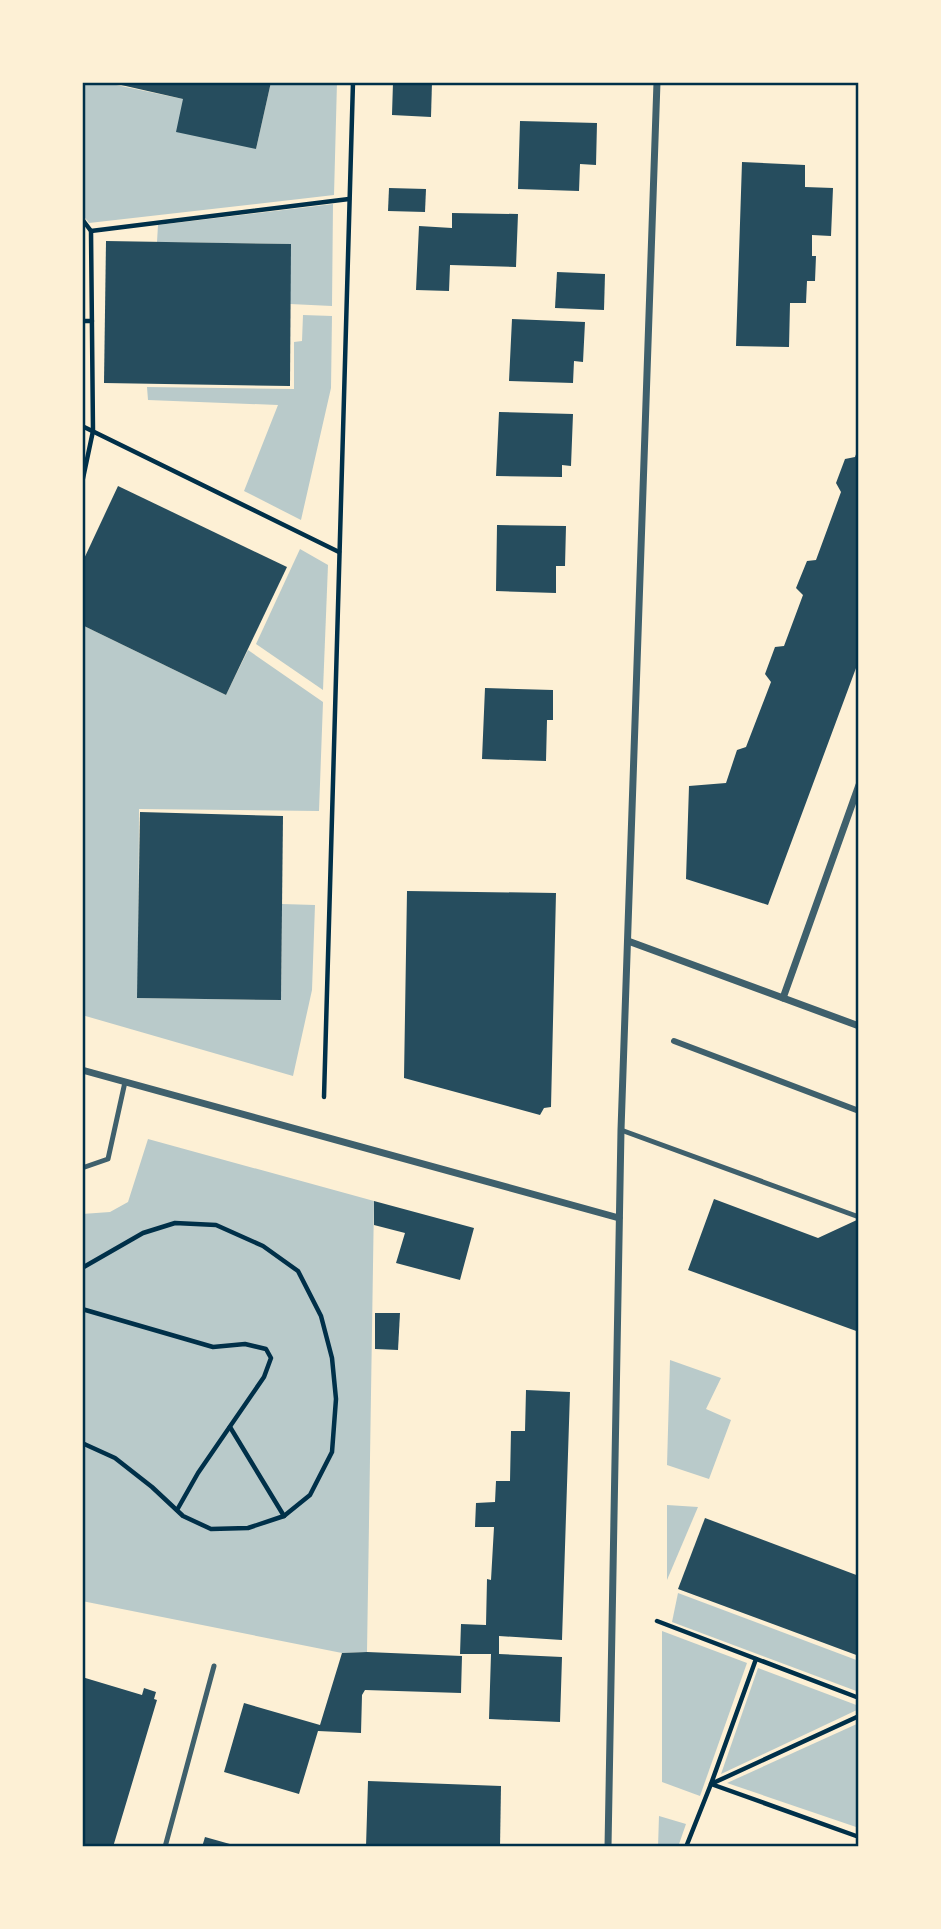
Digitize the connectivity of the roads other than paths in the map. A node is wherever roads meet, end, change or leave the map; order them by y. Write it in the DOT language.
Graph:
graph roads {
  1 [pos="657,82"];
  2 [pos="859,785"];
  3 [pos="628,941"];
  4 [pos="783,998"];
  5 [pos="859,1026"];
  6 [pos="674,1041"];
  7 [pos="82,1070"];
  8 [pos="125,1082"];
  9 [pos="859,1111"];
  10 [pos="621,1129"];
  11 [pos="82,1168"];
  12 [pos="859,1217"];
  13 [pos="619,1218"];
  14 [pos="214,1666"];
  15 [pos="165,1847"];
  16 [pos="608,1847"];
  1 -- 3 [label="street"];
  2 -- 4 [label="street"];
  3 -- 4 [label="street"];
  3 -- 10 [label="street"];
  4 -- 5 [label="street"];
  6 -- 9 [label="street"];
  7 -- 8 [label="street"];
  8 -- 11 [label="lane"];
  8 -- 13 [label="street"];
  10 -- 12 [label="lane"];
  10 -- 13 [label="street"];
  13 -- 16 [label="street"];
  14 -- 15 [label="lane"];
}
